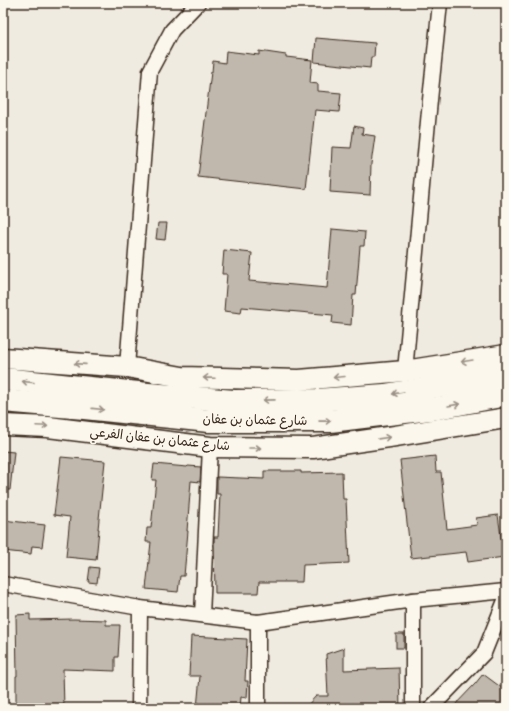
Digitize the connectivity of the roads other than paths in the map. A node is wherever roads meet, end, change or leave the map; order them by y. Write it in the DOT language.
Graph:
graph roads {
  1 [pos="198,3"];
  2 [pos="440,3"];
  3 [pos="506,355"];
  4 [pos="3,358"];
  5 [pos="127,367"];
  6 [pos="405,371"];
  7 [pos="506,375"];
  8 [pos="3,379"];
  9 [pos="506,395"];
  10 [pos="3,401"];
  11 [pos="506,418"];
  12 [pos="3,425"];
  13 [pos="210,447"];
  14 [pos="3,584"];
  15 [pos="506,590"];
  16 [pos="506,598"];
  17 [pos="413,600"];
  18 [pos="140,608"];
  19 [pos="202,615"];
  20 [pos="258,622"];
  21 [pos="139,708"];
  22 [pos="258,708"];
  23 [pos="413,708"];
  24 [pos="431,708"];
  1 -- 5 [label="street"];
  2 -- 6 [label="street"];
  3 -- 6 [label="main road, one-way"];
  5 -- 4 [label="main road, one-way"];
  6 -- 5 [label="main road, one-way"];
  7 -- 8 [label="main road, شارع عثمان بن عفان, one-way"];
  10 -- 9 [label="main road, شارع عثمان بن عفان, one-way"];
  13 -- 11 [label="main road, شارع عثمان بن عفان الفرعي, one-way"];
  12 -- 13 [label="main road, شارع عثمان بن عفان الفرعي, one-way"];
  13 -- 19 [label="street"];
  14 -- 18 [label="street"];
  15 -- 17 [label="street"];
  16 -- 24 [label="street"];
  17 -- 20 [label="street"];
  17 -- 23 [label="street"];
  18 -- 19 [label="street"];
  18 -- 21 [label="street"];
  19 -- 20 [label="street"];
  20 -- 22 [label="street"];
}
